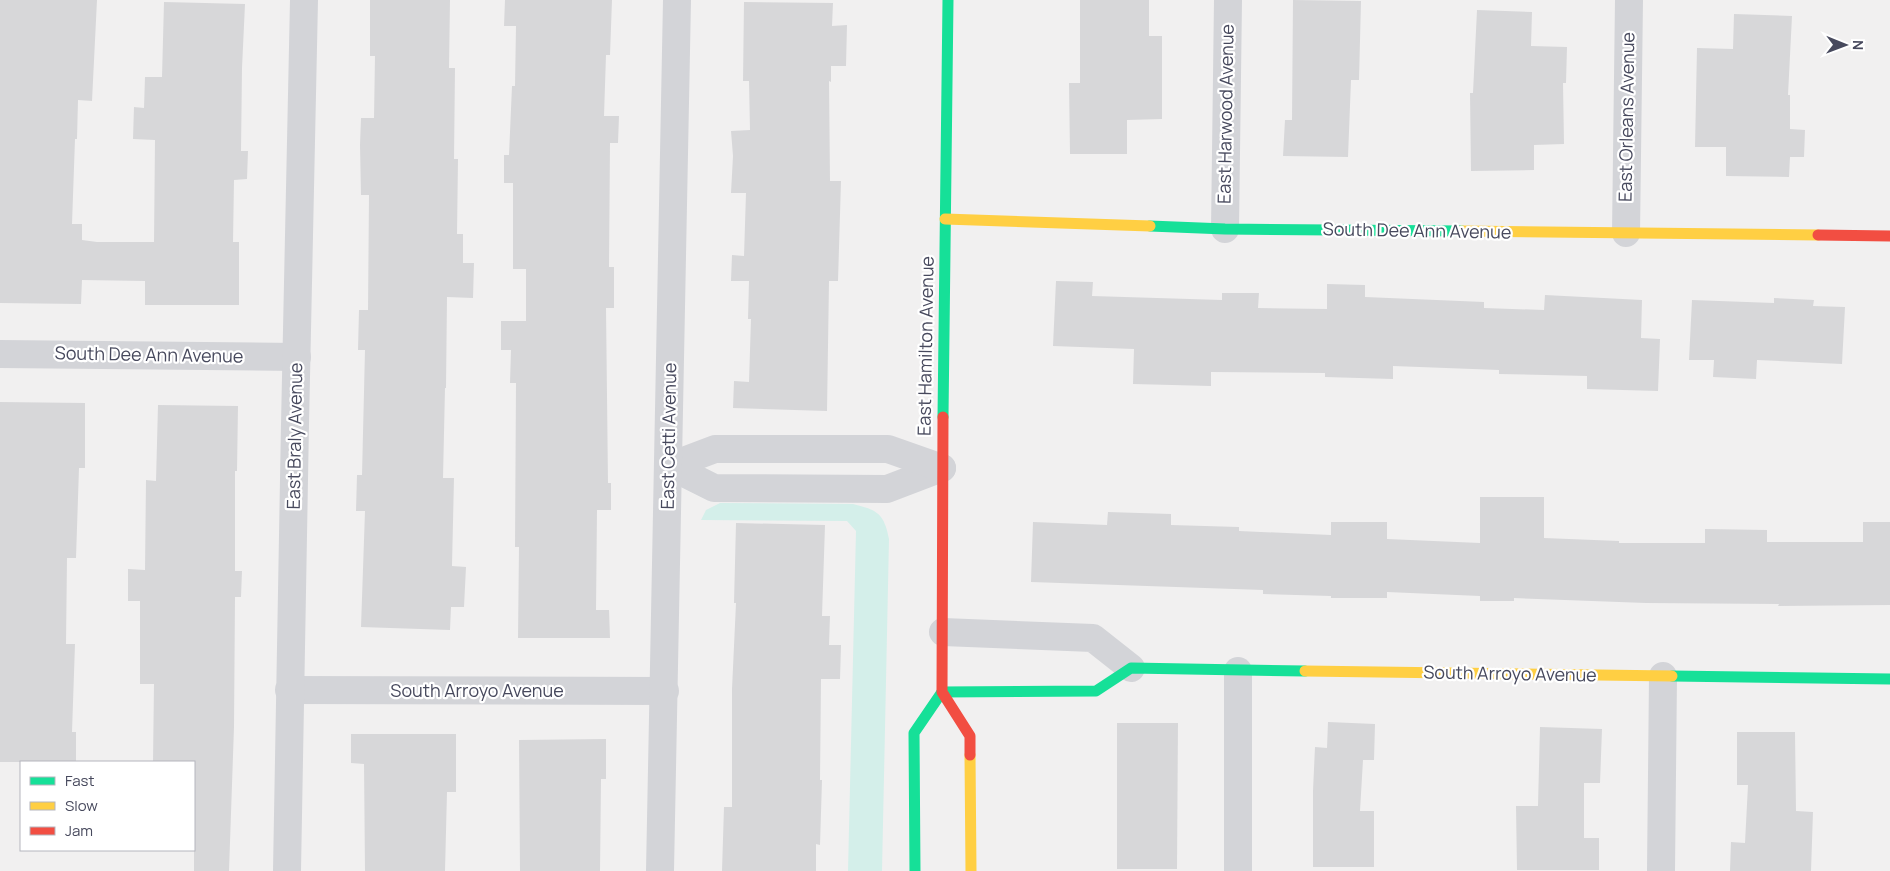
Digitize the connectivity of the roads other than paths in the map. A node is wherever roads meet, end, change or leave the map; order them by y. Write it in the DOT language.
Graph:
graph roads {
  1 [pos="304,0"];
  2 [pos="677,0"];
  3 [pos="948,0"];
  4 [pos="1228,0"];
  5 [pos="1629,0"];
  6 [pos="945,219"];
  7 [pos="1224,229"];
  8 [pos="1626,233"];
  9 [pos="1890,236"];
  10 [pos="0,354"];
  11 [pos="298,357"];
  12 [pos="942,468"];
  13 [pos="943,632"];
  14 [pos="1131,668"];
  15 [pos="1238,671"];
  16 [pos="1663,676"];
  17 [pos="1890,679"];
  18 [pos="289,690"];
  19 [pos="665,691"];
  20 [pos="942,692"];
  21 [pos="287,871"];
  22 [pos="660,871"];
  23 [pos="915,871"];
  24 [pos="971,871"];
  25 [pos="1238,871"];
  26 [pos="1661,871"];
  1 -- 11 [label="street, East Braly Avenue"];
  2 -- 19 [label="street, East Cetti Avenue"];
  3 -- 6 [label="street, East Hamilton Avenue"];
  4 -- 7 [label="street, East Harwood Avenue"];
  5 -- 8 [label="street, East Orleans Avenue"];
  6 -- 7 [label="street, South Dee Ann Avenue"];
  6 -- 12 [label="street, East Hamilton Avenue"];
  7 -- 8 [label="street, South Dee Ann Avenue"];
  8 -- 9 [label="street, South Dee Ann Avenue"];
  10 -- 11 [label="street, South Dee Ann Avenue"];
  11 -- 18 [label="street, East Braly Avenue"];
  12 -- 12 [label="street"];
  12 -- 13 [label="street, East Hamilton Avenue"];
  13 -- 14 [label="street"];
  13 -- 20 [label="street, East Hamilton Avenue"];
  14 -- 15 [label="street, South Arroyo Avenue"];
  14 -- 20 [label="street"];
  15 -- 16 [label="street, South Arroyo Avenue"];
  15 -- 25 [label="street"];
  16 -- 17 [label="street, South Arroyo Avenue"];
  16 -- 26 [label="street"];
  18 -- 19 [label="street, South Arroyo Avenue"];
  18 -- 21 [label="street, East Braly Avenue"];
  19 -- 22 [label="street, East Cetti Avenue"];
  20 -- 23 [label="street"];
  20 -- 24 [label="street"];
}
